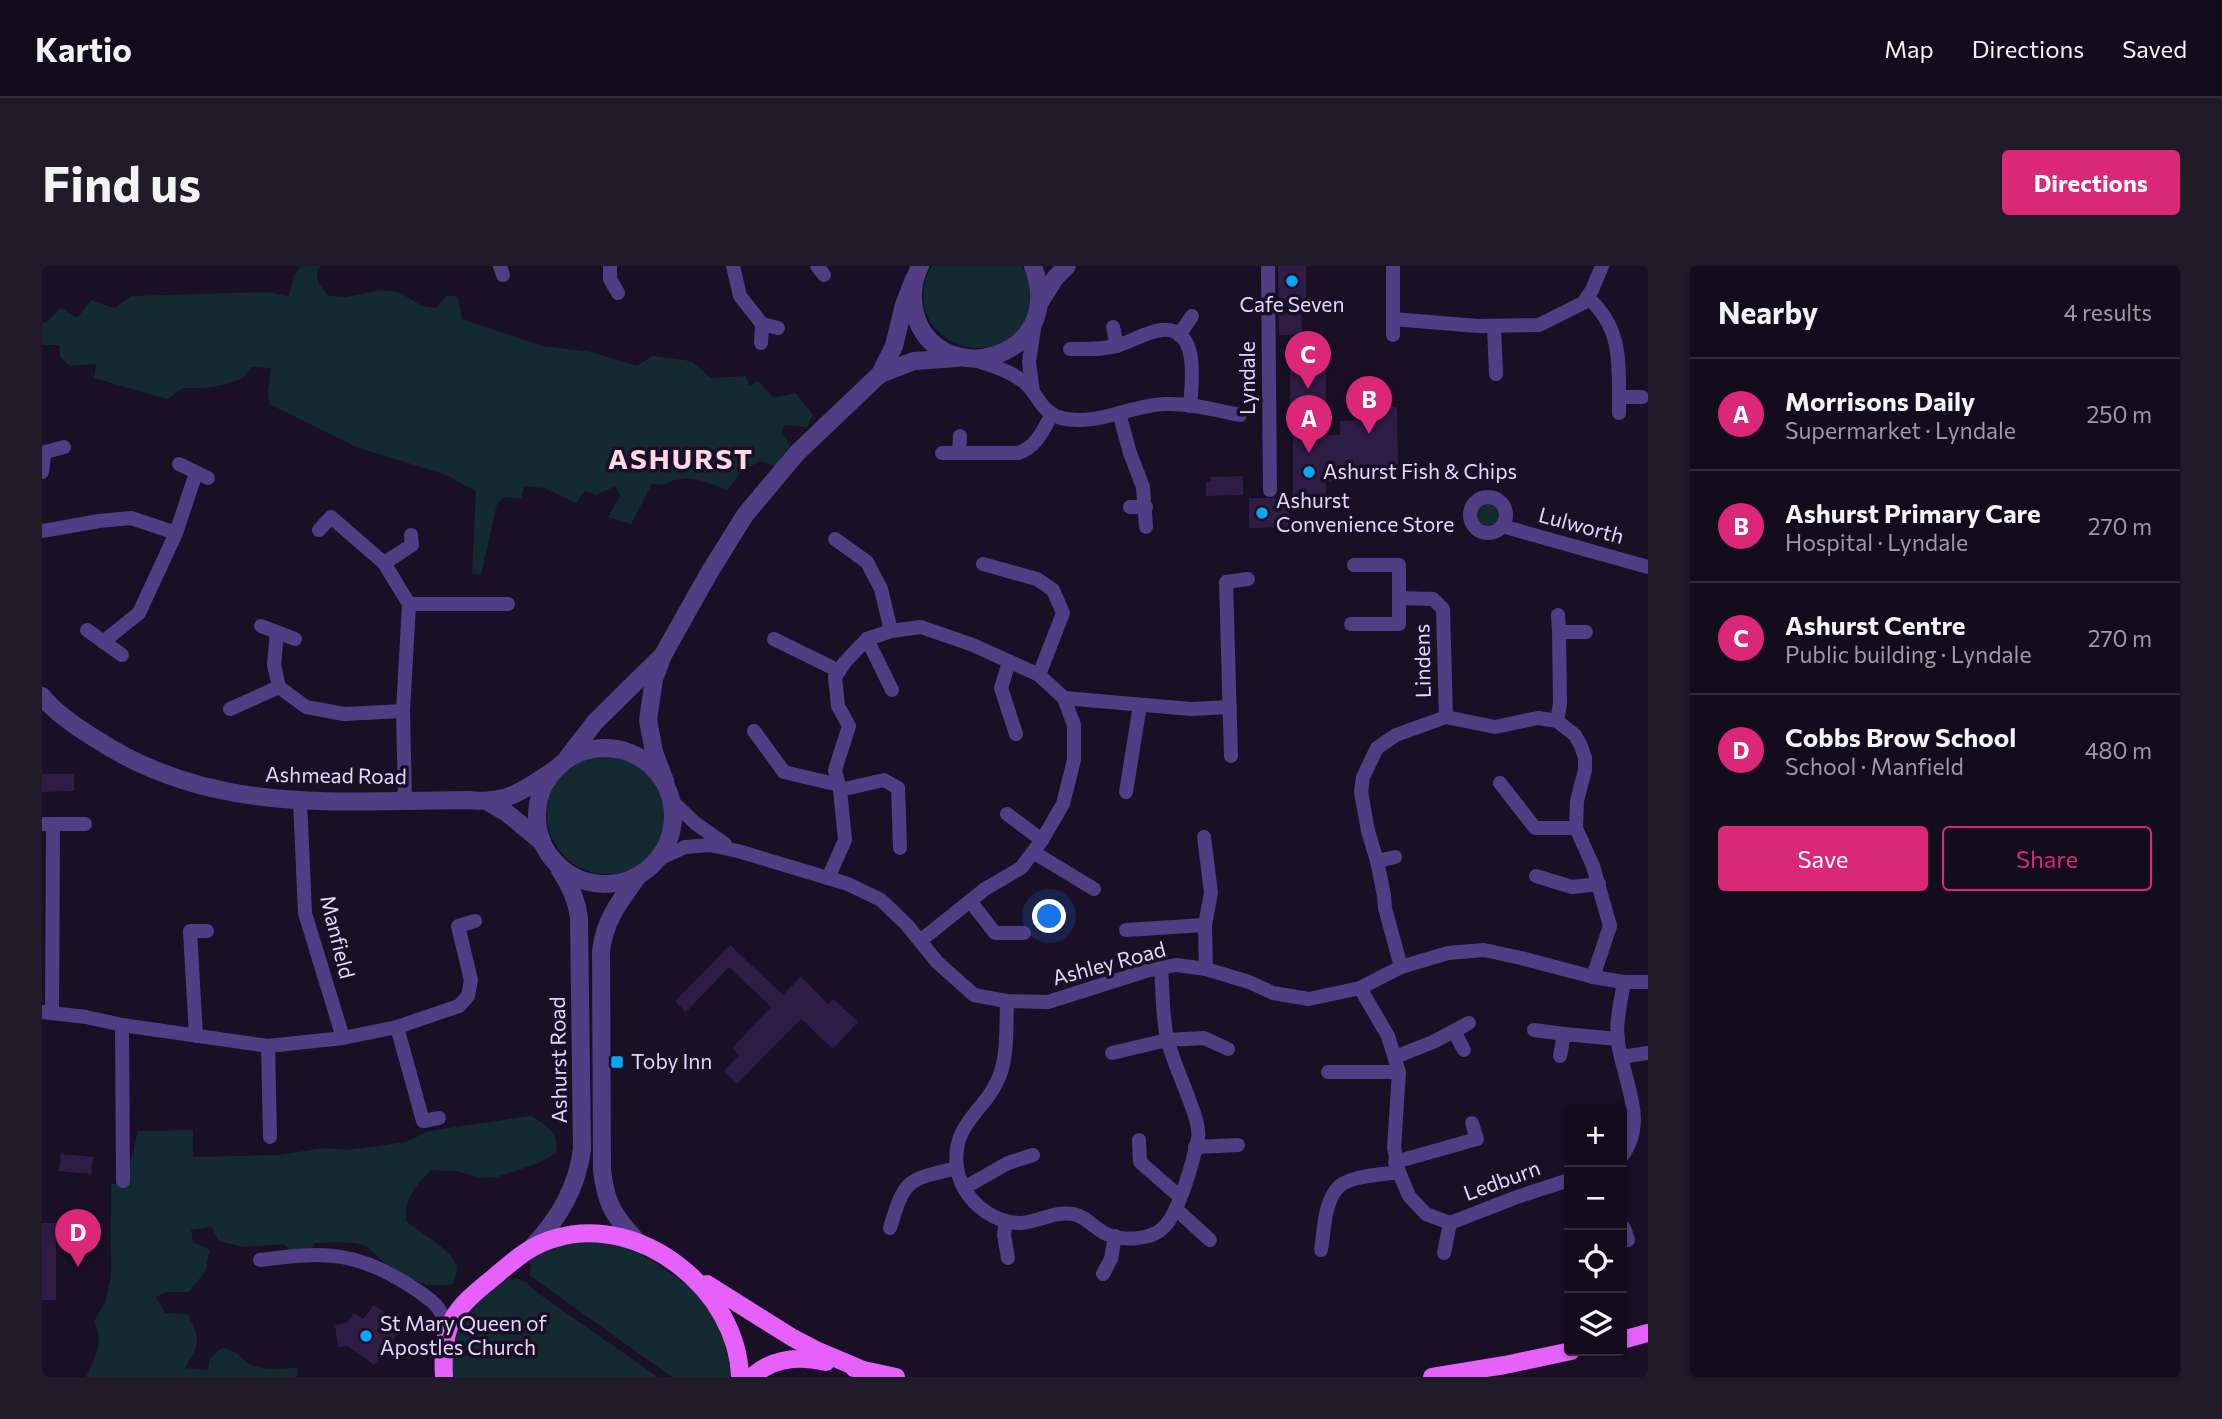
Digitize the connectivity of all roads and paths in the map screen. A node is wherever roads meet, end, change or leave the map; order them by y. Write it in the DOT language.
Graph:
graph roads {
  1 [pos="610,266"];
  2 [pos="733,266"];
  3 [pos="1033,266"];
  4 [pos="1067,266"];
  5 [pos="1268,266"];
  6 [pos="1393,266"];
  7 [pos="1602,266"];
  8 [pos="915,272"];
  9 [pos="618,293"];
  10 [pos="1588,298"];
  11 [pos="1040,302"];
  12 [pos="1192,316"];
  13 [pos="1393,319"];
  14 [pos="1035,321"];
  15 [pos="762,324"];
  16 [pos="1494,326"];
  17 [pos="1113,327"];
  18 [pos="778,328"];
  19 [pos="1179,335"];
  20 [pos="1394,335"];
  21 [pos="761,343"];
  22 [pos="1117,346"];
  23 [pos="1070,349"];
  24 [pos="967,358"];
  25 [pos="880,374"];
  26 [pos="1496,374"];
  27 [pos="1033,392"];
  28 [pos="1619,397"];
  29 [pos="1642,397"];
  30 [pos="1190,406"];
  31 [pos="1119,413"];
  32 [pos="1619,413"];
  33 [pos="1052,414"];
  34 [pos="1240,415"];
  35 [pos="960,436"];
  36 [pos="64,447"];
  37 [pos="942,453"];
  38 [pos="959,453"];
  39 [pos="43,454"];
  40 [pos="178,464"];
  41 [pos="42,472"];
  42 [pos="1270,491"];
  43 [pos="1130,507"];
  44 [pos="1146,507"];
  45 [pos="42,520"];
  46 [pos="1502,526"];
  47 [pos="1146,527"];
  48 [pos="319,530"];
  49 [pos="42,531"];
  50 [pos="176,533"];
  51 [pos="411,535"];
  52 [pos="835,539"];
  53 [pos="384,563"];
  54 [pos="983,564"];
  55 [pos="1354,565"];
  56 [pos="1648,566"];
  57 [pos="1248,579"];
  58 [pos="1399,598"];
  59 [pos="410,604"];
  60 [pos="508,604"];
  61 [pos="1558,615"];
  62 [pos="1351,624"];
  63 [pos="261,626"];
  64 [pos="87,630"];
  65 [pos="891,631"];
  66 [pos="277,632"];
  67 [pos="1559,632"];
  68 [pos="1586,632"];
  69 [pos="295,639"];
  70 [pos="774,639"];
  71 [pos="867,639"];
  72 [pos="103,642"];
  73 [pos="663,654"];
  74 [pos="122,655"];
  75 [pos="1009,662"];
  76 [pos="839,671"];
  77 [pos="1039,675"];
  78 [pos="279,687"];
  79 [pos="892,690"];
  80 [pos="1064,698"];
  81 [pos="43,700"];
  82 [pos="1140,705"];
  83 [pos="1230,707"];
  84 [pos="230,709"];
  85 [pos="403,710"];
  86 [pos="1446,717"];
  87 [pos="1557,721"];
  88 [pos="754,732"];
  89 [pos="1016,734"];
  90 [pos="1231,757"];
  91 [pos="560,764"];
  92 [pos="665,781"];
  93 [pos="1500,783"];
  94 [pos="840,787"];
  95 [pos="1126,792"];
  96 [pos="405,800"];
  97 [pos="300,801"];
  98 [pos="672,801"];
  99 [pos="488,802"];
  100 [pos="1007,814"];
  101 [pos="48,824"];
  102 [pos="85,824"];
  103 [pos="1576,828"];
  104 [pos="1204,837"];
  105 [pos="542,842"];
  106 [pos="1037,846"];
  107 [pos="900,848"];
  108 [pos="738,851"];
  109 [pos="1395,857"];
  110 [pos="657,860"];
  111 [pos="1377,861"];
  112 [pos="556,864"];
  113 [pos="638,876"];
  114 [pos="1536,876"];
  115 [pos="828,878"];
  116 [pos="1599,884"];
  117 [pos="1094,889"];
  118 [pos="970,901"];
  119 [pos="475,921"];
  120 [pos="1205,925"];
  121 [pos="1126,930"];
  122 [pos="207,931"];
  123 [pos="1024,933"];
  124 [pos="920,942"];
  125 [pos="1401,967"];
  126 [pos="1161,968"];
  127 [pos="1206,969"];
  128 [pos="1593,978"];
  129 [pos="1624,982"];
  130 [pos="1648,982"];
  131 [pos="1360,988"];
  132 [pos="1007,1001"];
  133 [pos="47,1012"];
  134 [pos="1469,1023"];
  135 [pos="122,1025"];
  136 [pos="397,1027"];
  137 [pos="1534,1030"];
  138 [pos="1454,1031"];
  139 [pos="1564,1034"];
  140 [pos="196,1036"];
  141 [pos="343,1038"];
  142 [pos="1618,1039"];
  143 [pos="1167,1040"];
  144 [pos="268,1046"];
  145 [pos="1228,1049"];
  146 [pos="1464,1050"];
  147 [pos="1112,1053"];
  148 [pos="1648,1053"];
  149 [pos="1560,1056"];
  150 [pos="1395,1057"];
  151 [pos="1621,1057"];
  152 [pos="1328,1072"];
  153 [pos="1399,1072"];
  154 [pos="439,1118"];
  155 [pos="1644,1121"];
  156 [pos="1472,1123"];
  157 [pos="270,1137"];
  158 [pos="1139,1140"];
  159 [pos="1238,1145"];
  160 [pos="1195,1147"];
  161 [pos="1627,1150"];
  162 [pos="1034,1155"];
  163 [pos="1397,1167"];
  164 [pos="957,1168"];
  165 [pos="123,1181"];
  166 [pos="1564,1182"];
  167 [pos="964,1188"];
  168 [pos="1178,1203"];
  169 [pos="1006,1221"];
  170 [pos="1450,1223"];
  171 [pos="890,1228"];
  172 [pos="1115,1236"];
  173 [pos="1210,1240"];
  174 [pos="637,1241"];
  175 [pos="527,1250"];
  176 [pos="1321,1250"];
  177 [pos="1444,1253"];
  178 [pos="1008,1258"];
  179 [pos="260,1260"];
  180 [pos="677,1265"];
  181 [pos="1103,1274"];
  182 [pos="467,1299"];
  183 [pos="437,1304"];
  184 [pos="1648,1334"];
  185 [pos="445,1338"];
  186 [pos="1627,1339"];
  187 [pos="1564,1352"];
  188 [pos="863,1370"];
  189 [pos="444,1377"];
  190 [pos="740,1377"];
  191 [pos="752,1377"];
  192 [pos="896,1377"];
  193 [pos="1432,1377"];
  1 -- 9 [label="street"];
  2 -- 15 [label="street"];
  3 -- 11 [label="street"];
  4 -- 11 [label="street"];
  5 -- 42 [label="street, Lyndale"];
  6 -- 13 [label="street"];
  7 -- 10 [label="street"];
  8 -- 24 [label="street"];
  8 -- 25 [label="street"];
  10 -- 16 [label="street"];
  10 -- 28 [label="street"];
  11 -- 14 [label="street"];
  12 -- 19 [label="street"];
  13 -- 16 [label="street"];
  13 -- 20 [label="street"];
  14 -- 24 [label="street"];
  14 -- 27 [label="street"];
  15 -- 18 [label="street"];
  15 -- 21 [label="street"];
  16 -- 26 [label="street"];
  17 -- 22 [label="street"];
  19 -- 22 [label="street"];
  19 -- 30 [label="street"];
  22 -- 23 [label="street"];
  24 -- 25 [label="street"];
  24 -- 27 [label="street"];
  25 -- 73 [label="street"];
  27 -- 33 [label="street"];
  28 -- 29 [label="street"];
  28 -- 32 [label="street"];
  30 -- 31 [label="street"];
  30 -- 34 [label="street"];
  31 -- 33 [label="street"];
  31 -- 44 [label="street"];
  33 -- 38 [label="street"];
  35 -- 38 [label="street"];
  36 -- 39 [label="street"];
  37 -- 38 [label="street"];
  39 -- 41 [label="street"];
  40 -- 50 [label="street"];
  43 -- 44 [label="street"];
  44 -- 47 [label="street"];
  45 -- 49 [label="street"];
  46 -- 56 [label="street, Lulworth"];
  48 -- 53 [label="street"];
  49 -- 50 [label="street"];
  50 -- 72 [label="street"];
  51 -- 53 [label="street"];
  52 -- 65 [label="street"];
  53 -- 59 [label="street"];
  54 -- 77 [label="street"];
  55 -- 58 [label="street, Lindens"];
  57 -- 83 [label="street"];
  58 -- 62 [label="street, Lindens"];
  58 -- 86 [label="street, Lindens"];
  59 -- 60 [label="street"];
  59 -- 85 [label="street"];
  61 -- 67 [label="street"];
  63 -- 66 [label="street"];
  64 -- 72 [label="street"];
  65 -- 71 [label="street"];
  65 -- 75 [label="street"];
  66 -- 69 [label="street"];
  66 -- 78 [label="street"];
  67 -- 68 [label="street"];
  67 -- 87 [label="street"];
  70 -- 76 [label="street"];
  71 -- 76 [label="street"];
  71 -- 79 [label="street"];
  72 -- 74 [label="street"];
  73 -- 91 [label="street"];
  73 -- 92 [label="street"];
  75 -- 77 [label="street"];
  75 -- 89 [label="street"];
  76 -- 94 [label="street"];
  77 -- 80 [label="street"];
  78 -- 84 [label="street"];
  78 -- 85 [label="street"];
  80 -- 82 [label="street"];
  80 -- 106 [label="street"];
  81 -- 97 [label="street, Ashmead Road"];
  82 -- 83 [label="street"];
  82 -- 95 [label="street"];
  83 -- 90 [label="street"];
  85 -- 96 [label="street"];
  86 -- 87 [label="street, Lindens"];
  86 -- 111 [label="street, Lindens"];
  87 -- 103 [label="street"];
  88 -- 94 [label="street"];
  91 -- 92 [label="street"];
  91 -- 99 [label="street, Ashmead Road"];
  91 -- 105 [label="street"];
  92 -- 98 [label="street"];
  93 -- 103 [label="street"];
  94 -- 107 [label="street"];
  94 -- 115 [label="street"];
  96 -- 97 [label="street, Ashmead Road"];
  96 -- 99 [label="street, Ashmead Road"];
  97 -- 141 [label="street, Manfield"];
  98 -- 108 [label="street, Ashley Road"];
  98 -- 110 [label="street"];
  99 -- 105 [label="street, Ashmead Road"];
  100 -- 106 [label="street"];
  101 -- 102 [label="street"];
  101 -- 133 [label="street"];
  103 -- 116 [label="street"];
  104 -- 120 [label="street"];
  105 -- 112 [label="street"];
  106 -- 117 [label="street"];
  106 -- 118 [label="street"];
  108 -- 110 [label="street, Ashley Road"];
  108 -- 115 [label="street, Ashley Road"];
  109 -- 111 [label="street"];
  110 -- 113 [label="street"];
  111 -- 125 [label="street, Lindens"];
  112 -- 113 [label="street"];
  112 -- 175 [label="street, Ashurst Road"];
  113 -- 174 [label="street, Ashurst Road"];
  114 -- 116 [label="street"];
  115 -- 124 [label="street, Ashley Road"];
  116 -- 128 [label="street"];
  118 -- 123 [label="street"];
  118 -- 124 [label="street"];
  119 -- 136 [label="street"];
  120 -- 121 [label="street"];
  120 -- 127 [label="street"];
  122 -- 140 [label="street"];
  124 -- 132 [label="street, Ashley Road"];
  125 -- 128 [label="street, Ashley Road"];
  125 -- 131 [label="street, Ashley Road"];
  126 -- 127 [label="street, Ashley Road"];
  126 -- 132 [label="street, Ashley Road"];
  126 -- 143 [label="street"];
  127 -- 131 [label="street, Ashley Road"];
  128 -- 129 [label="street, Ashley Road"];
  129 -- 130 [label="street, Ashley Road"];
  129 -- 142 [label="street"];
  131 -- 150 [label="street, Ledburn"];
  132 -- 164 [label="street"];
  133 -- 135 [label="street"];
  134 -- 138 [label="street"];
  135 -- 140 [label="street"];
  135 -- 165 [label="street"];
  136 -- 141 [label="street"];
  136 -- 154 [label="street"];
  137 -- 139 [label="street"];
  138 -- 146 [label="street"];
  138 -- 150 [label="street"];
  139 -- 142 [label="street"];
  139 -- 149 [label="street"];
  140 -- 144 [label="street"];
  141 -- 144 [label="street"];
  142 -- 151 [label="street"];
  143 -- 145 [label="street"];
  143 -- 147 [label="street"];
  143 -- 160 [label="street"];
  144 -- 157 [label="street"];
  148 -- 151 [label="street"];
  150 -- 153 [label="street, Ledburn"];
  151 -- 155 [label="street"];
  152 -- 153 [label="street"];
  153 -- 163 [label="street, Ledburn"];
  155 -- 161 [label="street"];
  156 -- 163 [label="street"];
  158 -- 168 [label="street"];
  159 -- 160 [label="street"];
  160 -- 168 [label="street"];
  162 -- 167 [label="street"];
  163 -- 170 [label="street, Ledburn"];
  163 -- 176 [label="street"];
  164 -- 167 [label="street"];
  164 -- 171 [label="street"];
  166 -- 170 [label="street, Ledburn"];
  167 -- 169 [label="street"];
  168 -- 172 [label="street"];
  168 -- 173 [label="street"];
  169 -- 172 [label="street"];
  169 -- 178 [label="street"];
  170 -- 177 [label="street, Ledburn"];
  172 -- 181 [label="street"];
  174 -- 175 [label="main road"];
  174 -- 180 [label="main road"];
  175 -- 182 [label="main road"];
  179 -- 183 [label="street"];
  180 -- 188 [label="main road"];
  180 -- 190 [label="main road"];
  182 -- 183 [label="street"];
  182 -- 185 [label="main road"];
  183 -- 185 [label="street"];
  184 -- 186 [label="main road"];
  185 -- 189 [label="main road"];
  187 -- 193 [label="main road"];
  188 -- 191 [label="main road"];
  188 -- 192 [label="main road"];
}
